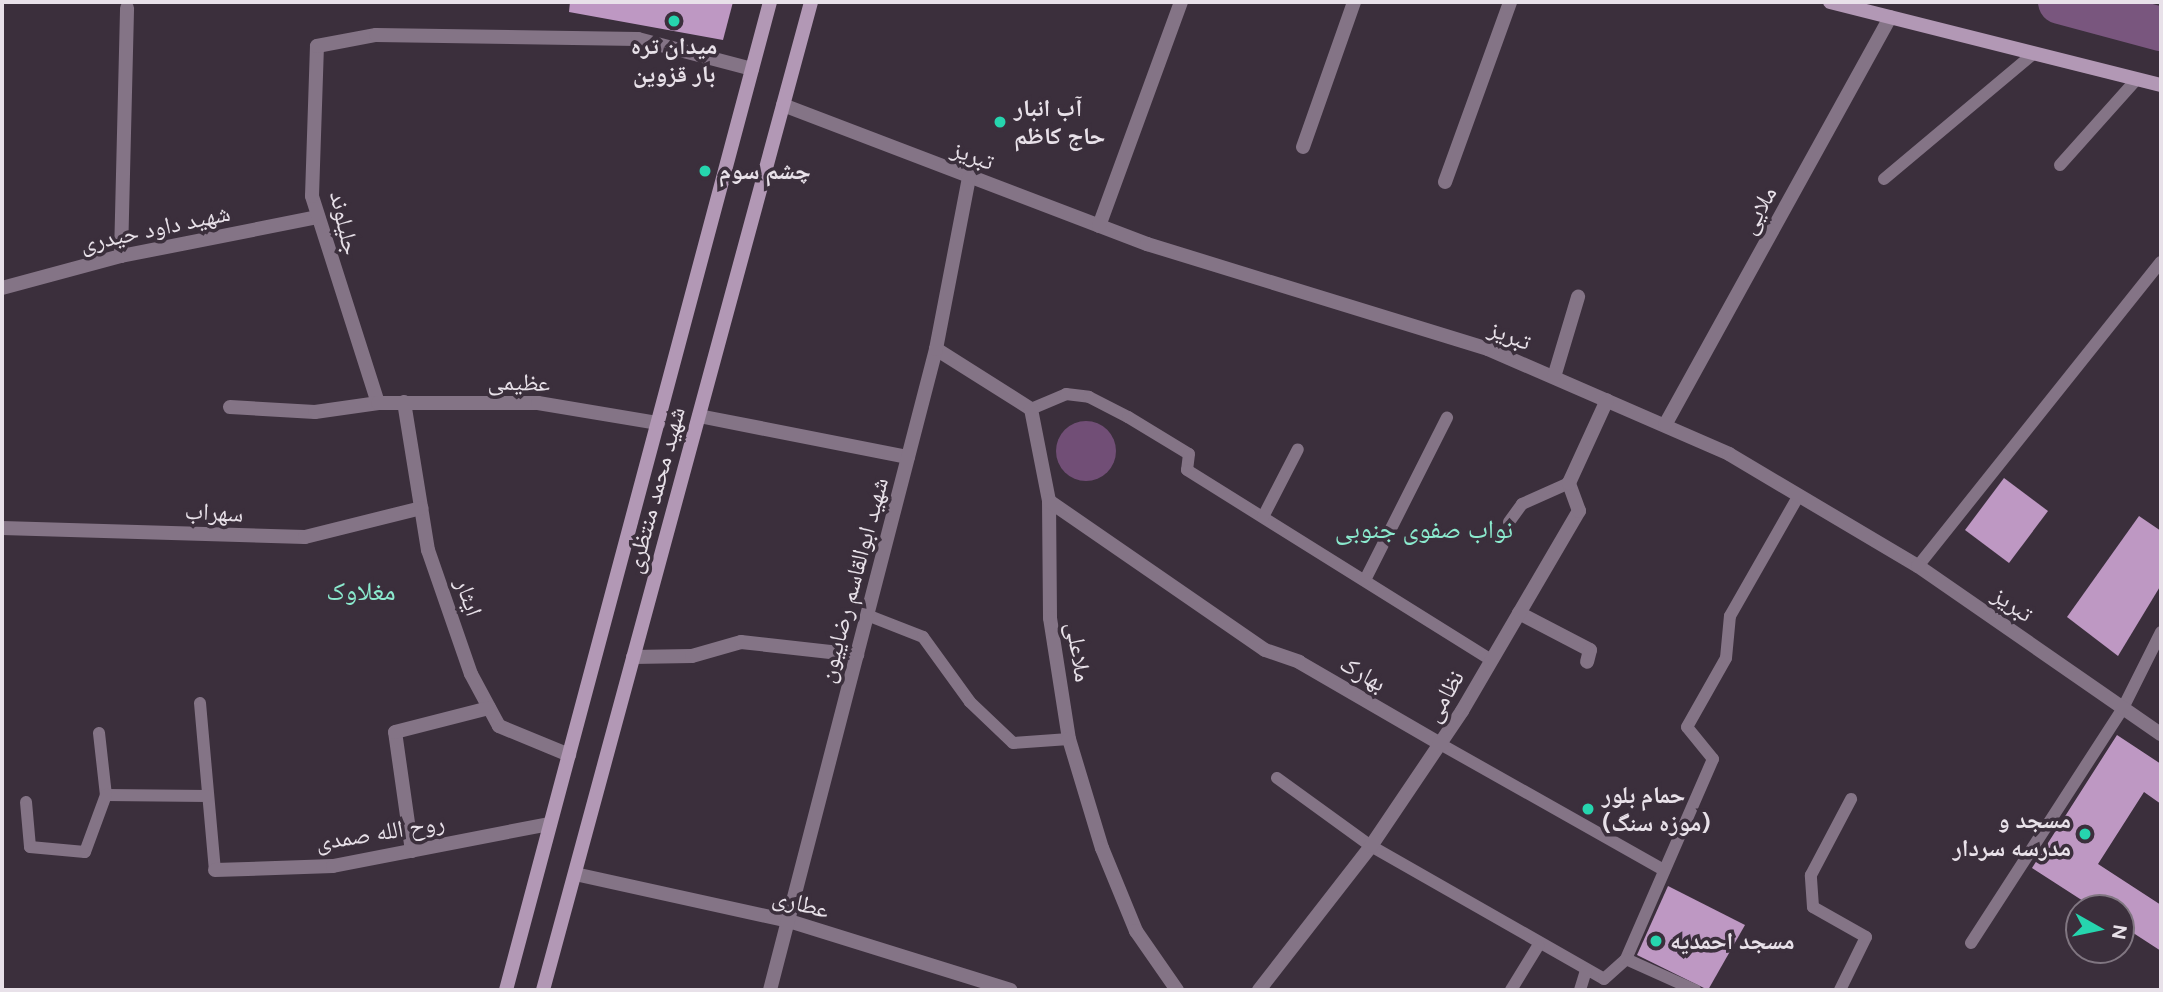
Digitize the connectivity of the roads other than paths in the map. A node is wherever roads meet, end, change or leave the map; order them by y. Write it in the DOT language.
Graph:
graph roads {
  1 [pos="770,2"];
  2 [pos="811,2"];
  3 [pos="1181,2"];
  4 [pos="1354,2"];
  5 [pos="1510,2"];
  6 [pos="1830,2"];
  7 [pos="127,8"];
  8 [pos="1890,17"];
  9 [pos="2034,53"];
  10 [pos="752,69"];
  11 [pos="2137,79"];
  12 [pos="2161,85"];
  13 [pos="783,105"];
  14 [pos="1303,148"];
  15 [pos="2060,165"];
  16 [pos="969,178"];
  17 [pos="1884,179"];
  18 [pos="1445,182"];
  19 [pos="318,217"];
  20 [pos="1099,226"];
  21 [pos="121,256"];
  22 [pos="2161,262"];
  23 [pos="2,288"];
  24 [pos="1578,297"];
  25 [pos="936,349"];
  26 [pos="1554,377"];
  27 [pos="1607,400"];
  28 [pos="404,402"];
  29 [pos="378,403"];
  30 [pos="230,407"];
  31 [pos="1031,409"];
  32 [pos="699,416"];
  33 [pos="1447,418"];
  34 [pos="658,423"];
  35 [pos="1665,425"];
  36 [pos="1298,449"];
  37 [pos="908,457"];
  38 [pos="1569,483"];
  39 [pos="1799,495"];
  40 [pos="1049,501"];
  41 [pos="421,508"];
  42 [pos="1263,517"];
  43 [pos="1509,522"];
  44 [pos="2,528"];
  45 [pos="1918,566"];
  46 [pos="1364,580"];
  47 [pos="1519,613"];
  48 [pos="867,615"];
  49 [pos="2161,632"];
  50 [pos="857,655"];
  51 [pos="633,657"];
  52 [pos="1491,660"];
  53 [pos="1587,662"];
  54 [pos="200,703"];
  55 [pos="489,708"];
  56 [pos="2123,708"];
  57 [pos="99,733"];
  58 [pos="2161,734"];
  59 [pos="1069,739"];
  60 [pos="1442,745"];
  61 [pos="569,755"];
  62 [pos="1277,778"];
  63 [pos="106,795"];
  64 [pos="208,796"];
  65 [pos="1851,799"];
  66 [pos="26,802"];
  67 [pos="550,824"];
  68 [pos="1371,846"];
  69 [pos="412,851"];
  70 [pos="215,870"];
  71 [pos="1664,870"];
  72 [pos="575,874"];
  73 [pos="789,921"];
  74 [pos="1971,943"];
  75 [pos="1538,946"];
  76 [pos="1626,959"];
  77 [pos="1586,970"];
  78 [pos="506,990"];
  79 [pos="543,990"];
  80 [pos="770,990"];
  81 [pos="1011,990"];
  82 [pos="1177,990"];
  83 [pos="1259,990"];
  84 [pos="1511,990"];
  85 [pos="1580,990"];
  86 [pos="1695,990"];
  87 [pos="1840,990"];
  1 -- 10 [label="main road, شهید محمد منتظری"];
  2 -- 13 [label="main road, شهید محمد منتظری"];
  3 -- 20 [label="street"];
  4 -- 14 [label="street"];
  5 -- 18 [label="street"];
  6 -- 8 [label="main road"];
  7 -- 21 [label="street"];
  8 -- 9 [label="main road"];
  8 -- 35 [label="street, ملایی"];
  9 -- 11 [label="main road"];
  9 -- 17 [label="lane"];
  10 -- 19 [label="street, جلیلوند"];
  10 -- 34 [label="main road, شهید محمد منتظری"];
  11 -- 12 [label="main road"];
  11 -- 15 [label="lane"];
  13 -- 16 [label="street, تبریز"];
  13 -- 32 [label="main road, شهید محمد منتظری"];
  16 -- 20 [label="street, تبریز"];
  16 -- 25 [label="street, شهید ابوالقاسم رضاییون"];
  19 -- 21 [label="street, شهید داود حیدری"];
  19 -- 29 [label="street, جلیلوند"];
  20 -- 26 [label="street, تبریز"];
  21 -- 23 [label="street, شهید داود حیدری"];
  22 -- 45 [label="lane"];
  24 -- 26 [label="street"];
  25 -- 31 [label="street"];
  25 -- 37 [label="street, شهید ابوالقاسم رضاییون"];
  26 -- 27 [label="street, تبریز"];
  27 -- 35 [label="street, تبریز"];
  27 -- 38 [label="street"];
  28 -- 29 [label="street, عظیمی"];
  28 -- 34 [label="street, عظیمی"];
  28 -- 41 [label="street, ایثار"];
  29 -- 30 [label="street, عظیمی"];
  31 -- 40 [label="street, ملاعلی"];
  31 -- 42 [label="lane"];
  32 -- 37 [label="street"];
  32 -- 51 [label="main road, شهید محمد منتظری"];
  33 -- 46 [label="lane"];
  34 -- 61 [label="main road, شهید محمد منتظری"];
  35 -- 39 [label="street, تبریز"];
  36 -- 42 [label="lane"];
  37 -- 48 [label="street, شهید ابوالقاسم رضاییون"];
  38 -- 43 [label="lane"];
  38 -- 47 [label="street, نظامی"];
  39 -- 45 [label="street, تبریز"];
  39 -- 71 [label="lane"];
  40 -- 59 [label="street, ملاعلی"];
  40 -- 60 [label="street, بهارک"];
  41 -- 44 [label="street, سهراب"];
  41 -- 55 [label="street, ایثار"];
  42 -- 46 [label="lane"];
  45 -- 56 [label="street, تبریز"];
  46 -- 52 [label="lane"];
  47 -- 52 [label="street, نظامی"];
  47 -- 53 [label="street"];
  48 -- 50 [label="street, شهید ابوالقاسم رضاییون"];
  48 -- 59 [label="lane"];
  49 -- 56 [label="lane"];
  50 -- 51 [label="street"];
  50 -- 73 [label="street, شهید ابوالقاسم رضاییون"];
  51 -- 72 [label="main road, شهید محمد منتظری"];
  52 -- 60 [label="street, نظامی"];
  54 -- 64 [label="lane"];
  55 -- 61 [label="street, ایثار"];
  55 -- 69 [label="street"];
  56 -- 58 [label="street, تبریز"];
  56 -- 74 [label="lane"];
  57 -- 63 [label="lane"];
  59 -- 82 [label="street, ملاعلی"];
  60 -- 68 [label="street, نظامی"];
  60 -- 71 [label="lane, بهارک"];
  61 -- 67 [label="main road, شهید محمد منتظری"];
  62 -- 68 [label="lane"];
  63 -- 64 [label="lane"];
  63 -- 66 [label="lane"];
  64 -- 70 [label="lane"];
  65 -- 87 [label="lane"];
  67 -- 69 [label="street, روح الله صمدی"];
  67 -- 78 [label="main road, شهید محمد منتظری"];
  68 -- 75 [label="lane"];
  68 -- 83 [label="street, نظامی"];
  69 -- 70 [label="street, روح الله صمدی"];
  71 -- 76 [label="lane"];
  72 -- 73 [label="street, عطاری"];
  72 -- 79 [label="main road, شهید محمد منتظری"];
  73 -- 80 [label="street, شهید ابوالقاسم رضاییون"];
  73 -- 81 [label="street, عطاری"];
  75 -- 77 [label="lane"];
  75 -- 84 [label="lane"];
  76 -- 77 [label="lane"];
  76 -- 86 [label="lane"];
  77 -- 85 [label="lane"];
}
